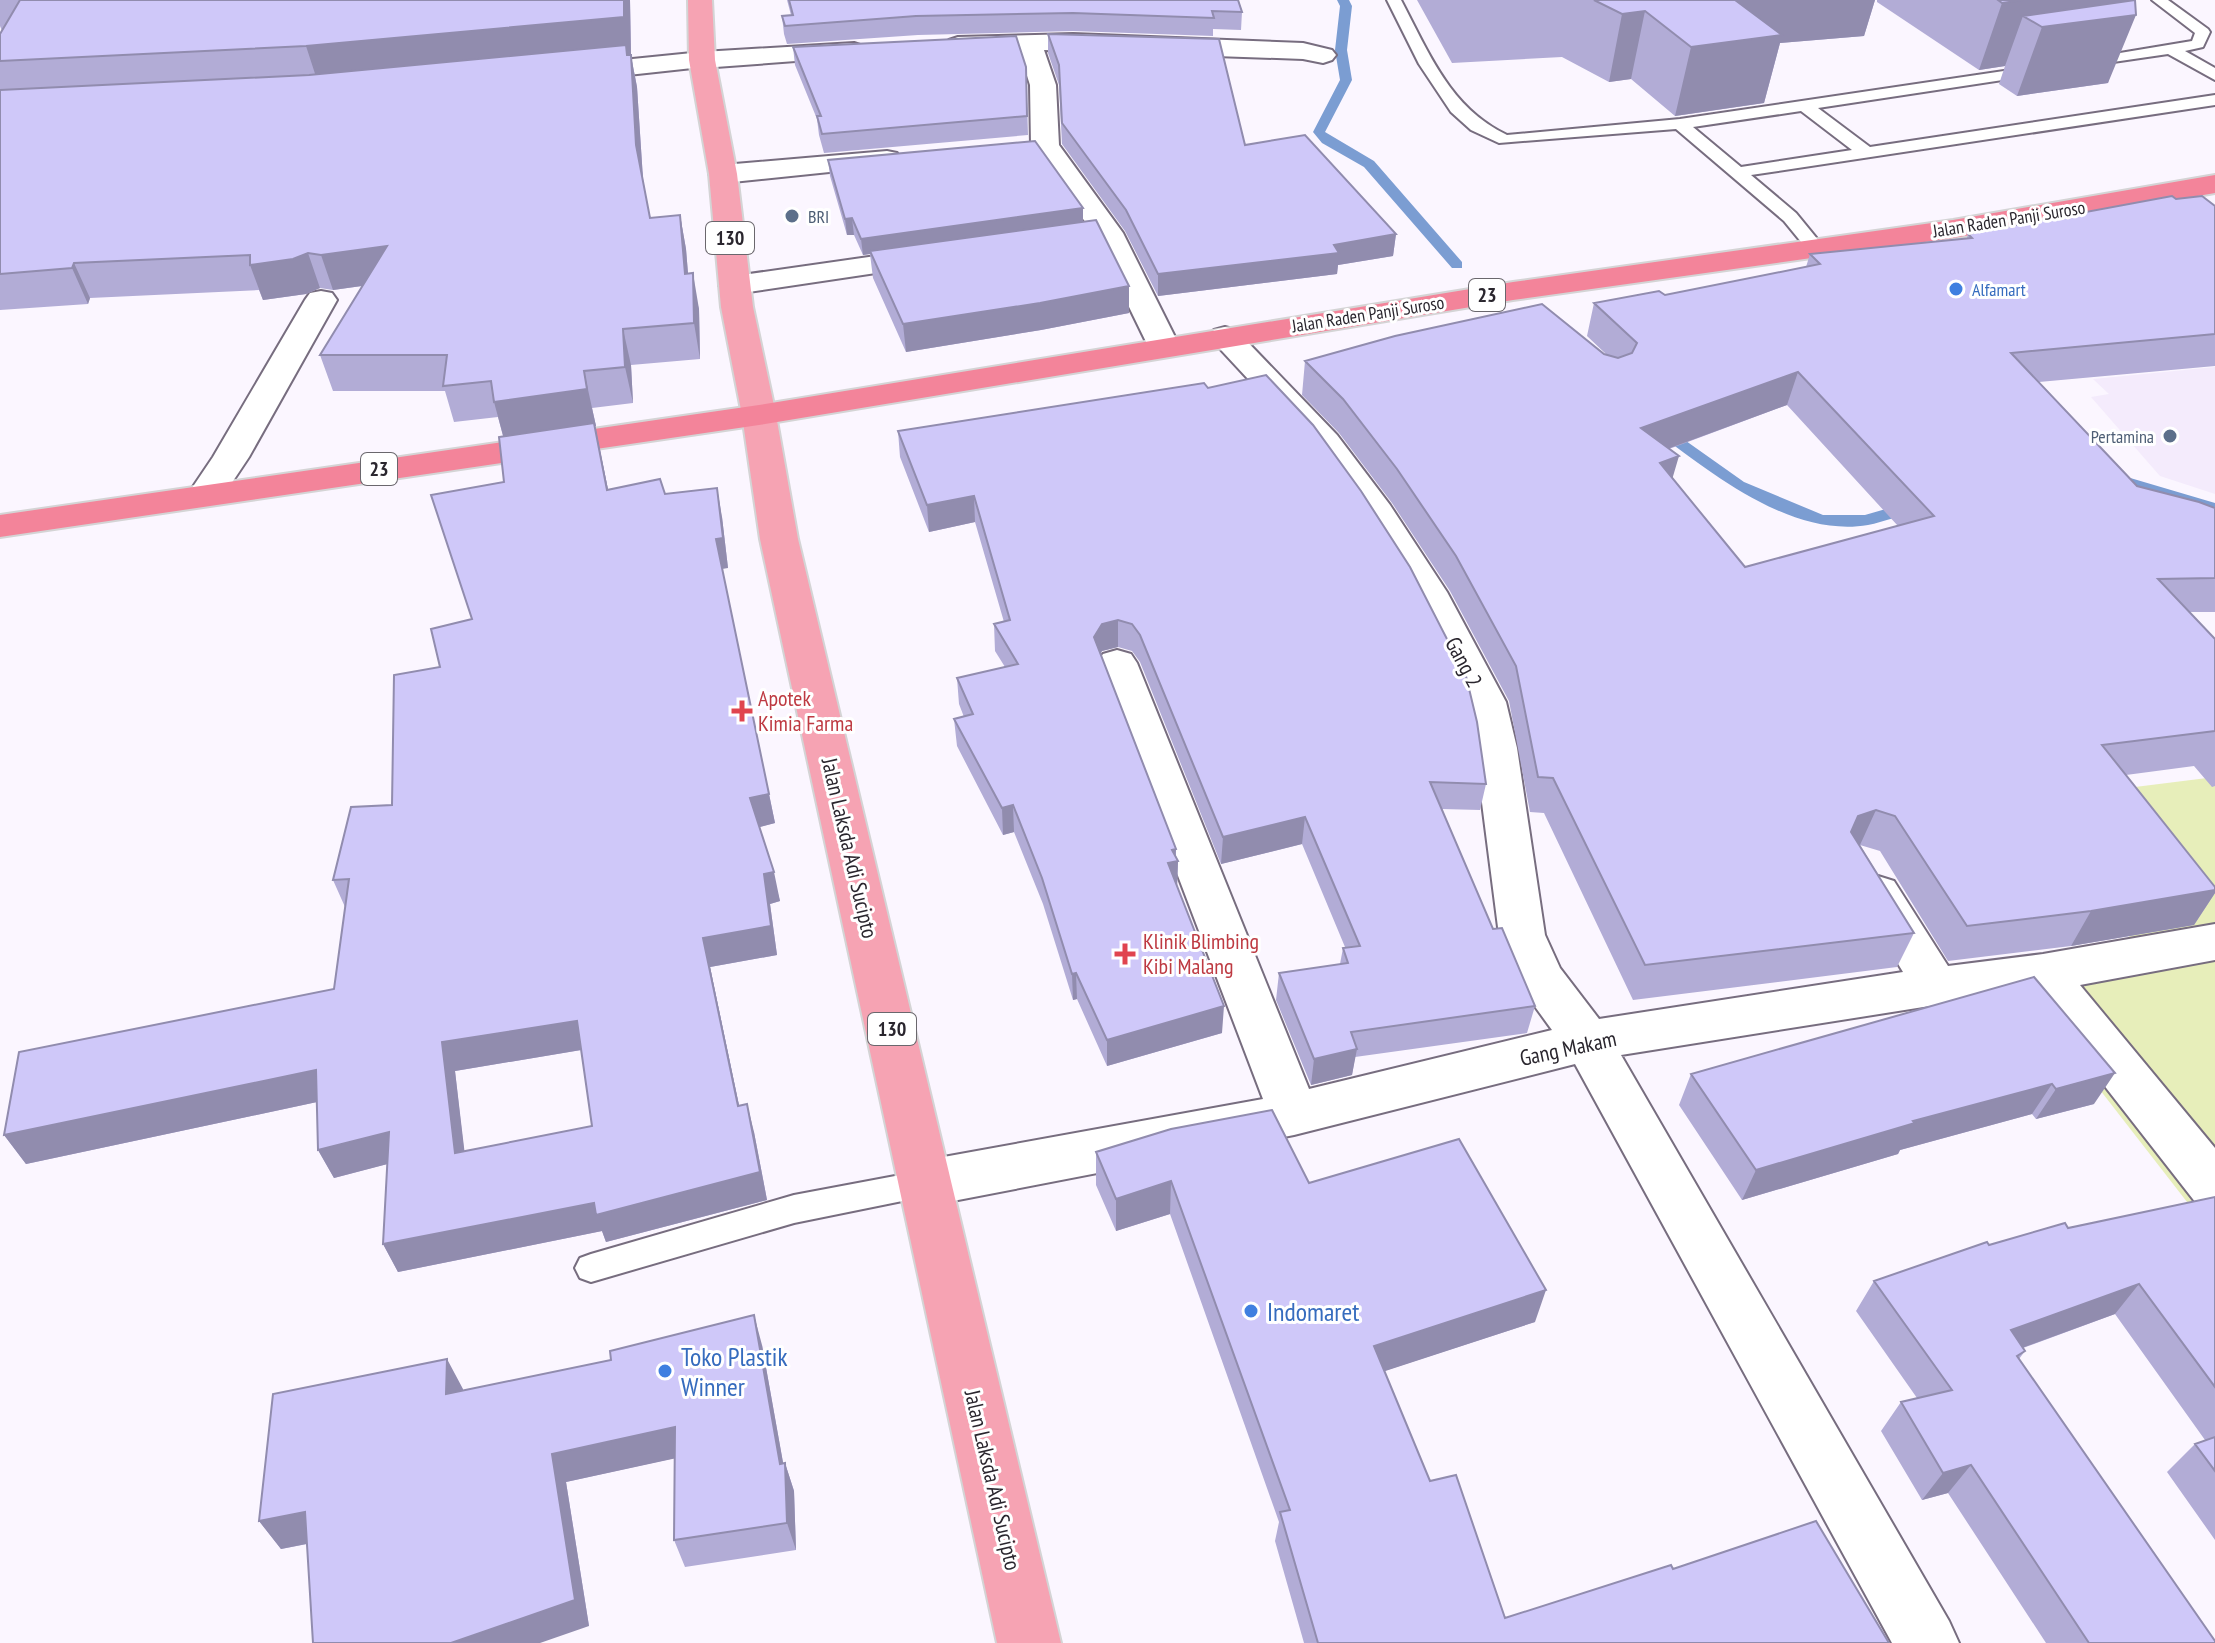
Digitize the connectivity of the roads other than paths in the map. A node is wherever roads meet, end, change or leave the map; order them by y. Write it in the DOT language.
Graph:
graph roads {
  1 [pos="700,0"];
  2 [pos="1394,0"];
  3 [pos="2159,0"];
  4 [pos="1029,43"];
  5 [pos="934,46"];
  6 [pos="872,49"];
  7 [pos="2173,50"];
  8 [pos="1323,55"];
  9 [pos="702,60"];
  10 [pos="554,75"];
  11 [pos="2215,75"];
  12 [pos="2215,100"];
  13 [pos="1805,106"];
  14 [pos="1680,124"];
  15 [pos="1045,145"];
  16 [pos="1014,148"];
  17 [pos="1867,153"];
  18 [pos="907,158"];
  19 [pos="1740,172"];
  20 [pos="723,174"];
  21 [pos="2215,184"];
  22 [pos="1108,233"];
  23 [pos="1077,237"];
  24 [pos="1817,250"];
  25 [pos="968,252"];
  26 [pos="735,285"];
  27 [pos="1513,291"];
  28 [pos="321,300"];
  29 [pos="1545,322"];
  30 [pos="1225,337"];
  31 [pos="1164,347"];
  32 [pos="759,415"];
  33 [pos="206,494"];
  34 [pos="0,526"];
  35 [pos="1117,663"];
  36 [pos="1861,865"];
  37 [pos="2215,942"];
  38 [pos="2043,973"];
  39 [pos="1936,986"];
  40 [pos="1587,1041"];
  41 [pos="1294,1114"];
  42 [pos="927,1183"];
  43 [pos="2215,1187"];
  44 [pos="591,1268"];
  45 [pos="1029,1643"];
  46 [pos="1927,1643"];
  1 -- 9 [label="main road, Jalan Laksda Adi Sucipto / 130"];
  2 -- 14 [label="lane"];
  3 -- 7 [label="lane"];
  4 -- 5 [label="street"];
  4 -- 8 [label="street"];
  4 -- 15 [label="street"];
  6 -- 9 [label="street"];
  7 -- 11 [label="lane"];
  7 -- 13 [label="lane"];
  9 -- 10 [label="street"];
  9 -- 20 [label="main road, Jalan Laksda Adi Sucipto / 130"];
  12 -- 17 [label="lane"];
  13 -- 14 [label="lane"];
  13 -- 17 [label="lane"];
  14 -- 19 [label="lane"];
  15 -- 16 [label="street"];
  15 -- 22 [label="street"];
  17 -- 19 [label="lane"];
  18 -- 20 [label="street"];
  19 -- 24 [label="lane"];
  20 -- 26 [label="main road, Jalan Laksda Adi Sucipto / 130"];
  21 -- 24 [label="highway, Jalan Raden Panji Suroso / 23"];
  22 -- 23 [label="street"];
  22 -- 31 [label="street"];
  24 -- 27 [label="highway, Jalan Raden Panji Suroso / 23"];
  25 -- 26 [label="street"];
  26 -- 32 [label="main road, Jalan Laksda Adi Sucipto / 130"];
  27 -- 29 [label="street"];
  27 -- 30 [label="highway, Jalan Raden Panji Suroso / 23"];
  28 -- 33 [label="street"];
  30 -- 31 [label="highway, Jalan Raden Panji Suroso / 23"];
  30 -- 40 [label="street, Gang 2"];
  31 -- 32 [label="highway, Jalan Raden Panji Suroso / 23"];
  32 -- 33 [label="highway, 23"];
  32 -- 42 [label="main road, Jalan Laksda Adi Sucipto / 130"];
  33 -- 34 [label="highway, 23"];
  35 -- 41 [label="street"];
  36 -- 39 [label="street"];
  37 -- 38 [label="street, Gang Makam"];
  38 -- 39 [label="street, Gang Makam"];
  38 -- 43 [label="street"];
  39 -- 40 [label="street, Gang Makam"];
  40 -- 41 [label="street, Gang Makam"];
  40 -- 46 [label="street, Gang 2"];
  41 -- 42 [label="street, Gang Makam"];
  42 -- 44 [label="lane"];
  42 -- 45 [label="main road, Jalan Laksda Adi Sucipto / 130"];
}
